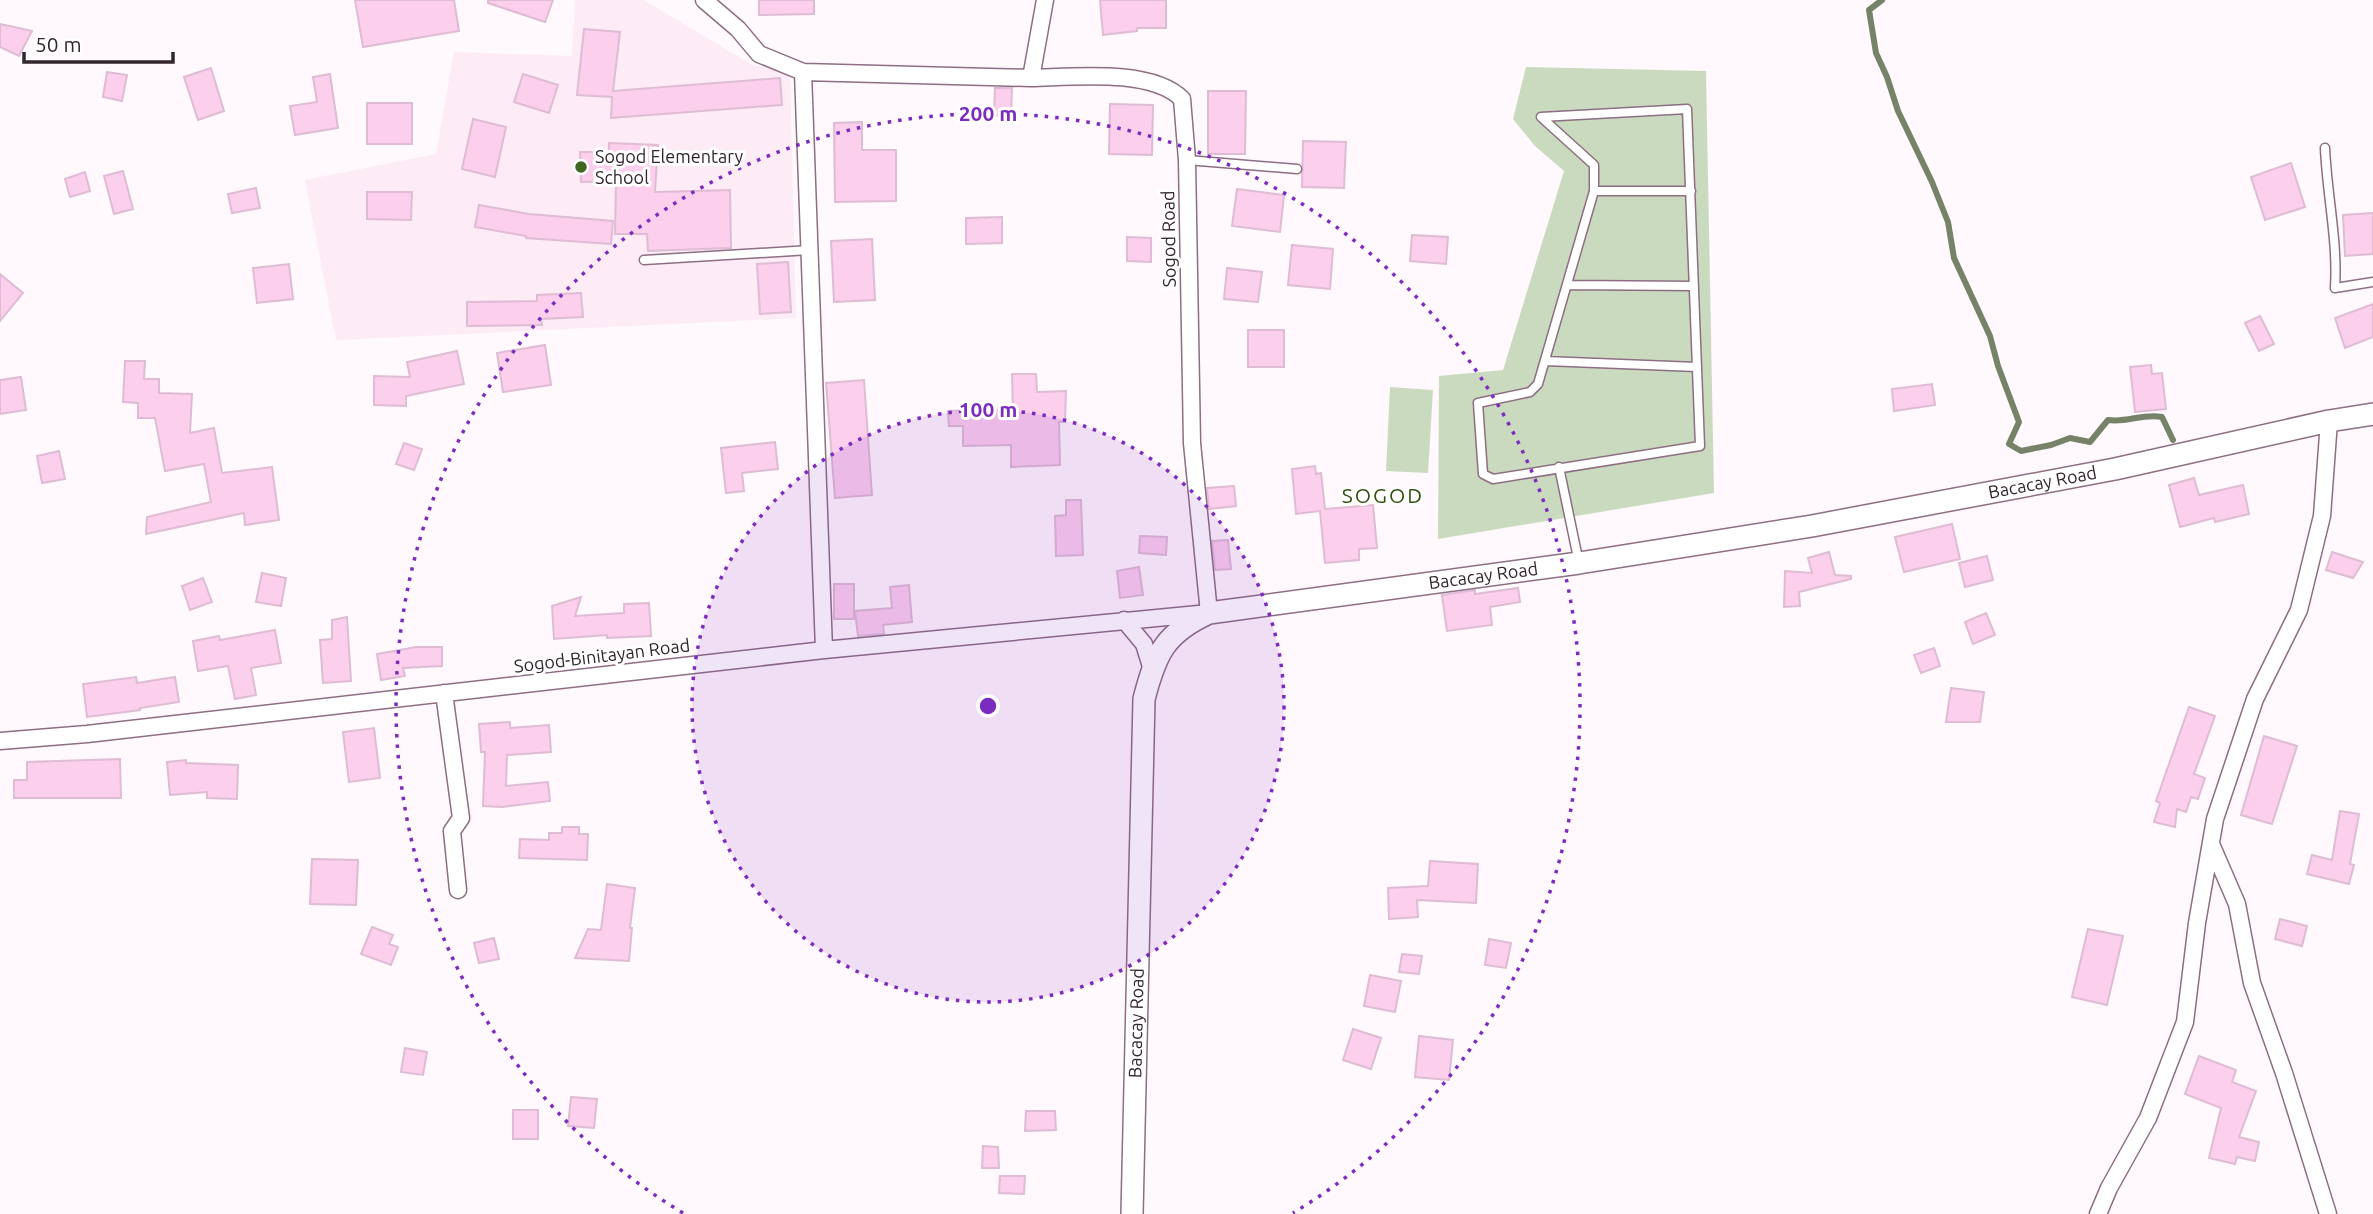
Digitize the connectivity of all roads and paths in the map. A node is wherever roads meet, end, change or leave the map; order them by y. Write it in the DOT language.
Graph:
graph roads {
  1 [pos="704,0"];
  2 [pos="1045,0"];
  3 [pos="803,72"];
  4 [pos="1031,78"];
  5 [pos="2325,148"];
  6 [pos="1187,160"];
  7 [pos="1297,170"];
  8 [pos="1594,191"];
  9 [pos="1690,191"];
  10 [pos="810,250"];
  11 [pos="644,260"];
  12 [pos="2373,282"];
  13 [pos="1568,285"];
  14 [pos="1694,286"];
  15 [pos="1545,361"];
  16 [pos="1697,367"];
  17 [pos="2373,414"];
  18 [pos="2329,421"];
  19 [pos="1559,467"];
  20 [pos="1579,563"];
  21 [pos="1209,613"];
  22 [pos="1124,620"];
  23 [pos="824,650"];
  24 [pos="1152,670"];
  25 [pos="444,693"];
  26 [pos="0,741"];
  27 [pos="2211,844"];
  28 [pos="458,890"];
  29 [pos="1132,1214"];
  30 [pos="2098,1214"];
  31 [pos="2328,1214"];
  1 -- 3 [label="street"];
  2 -- 4 [label="street"];
  3 -- 4 [label="street, Sogod Road"];
  3 -- 10 [label="street"];
  4 -- 6 [label="street, Sogod Road"];
  5 -- 12 [label="lane"];
  6 -- 7 [label="lane"];
  6 -- 21 [label="street, Sogod Road"];
  8 -- 9 [label="lane"];
  8 -- 9 [label="lane"];
  8 -- 13 [label="lane"];
  9 -- 14 [label="lane"];
  10 -- 11 [label="lane"];
  10 -- 23 [label="street"];
  13 -- 14 [label="lane"];
  13 -- 15 [label="lane"];
  14 -- 16 [label="lane"];
  15 -- 16 [label="lane"];
  15 -- 19 [label="lane"];
  16 -- 19 [label="lane"];
  17 -- 18 [label="main road, Bacacay Road"];
  18 -- 20 [label="main road, Bacacay Road"];
  18 -- 27 [label="street"];
  19 -- 20 [label="lane"];
  20 -- 21 [label="main road, Bacacay Road"];
  21 -- 22 [label="street, Sogod-Binitayan Road"];
  21 -- 24 [label="main road, Bacacay Road"];
  22 -- 23 [label="street, Sogod-Binitayan Road"];
  22 -- 24 [label="street"];
  23 -- 25 [label="street, Sogod-Binitayan Road"];
  24 -- 29 [label="main road, Bacacay Road"];
  25 -- 26 [label="street, Sogod-Binitayan Road"];
  25 -- 28 [label="street"];
  27 -- 30 [label="street"];
  27 -- 31 [label="street"];
}
